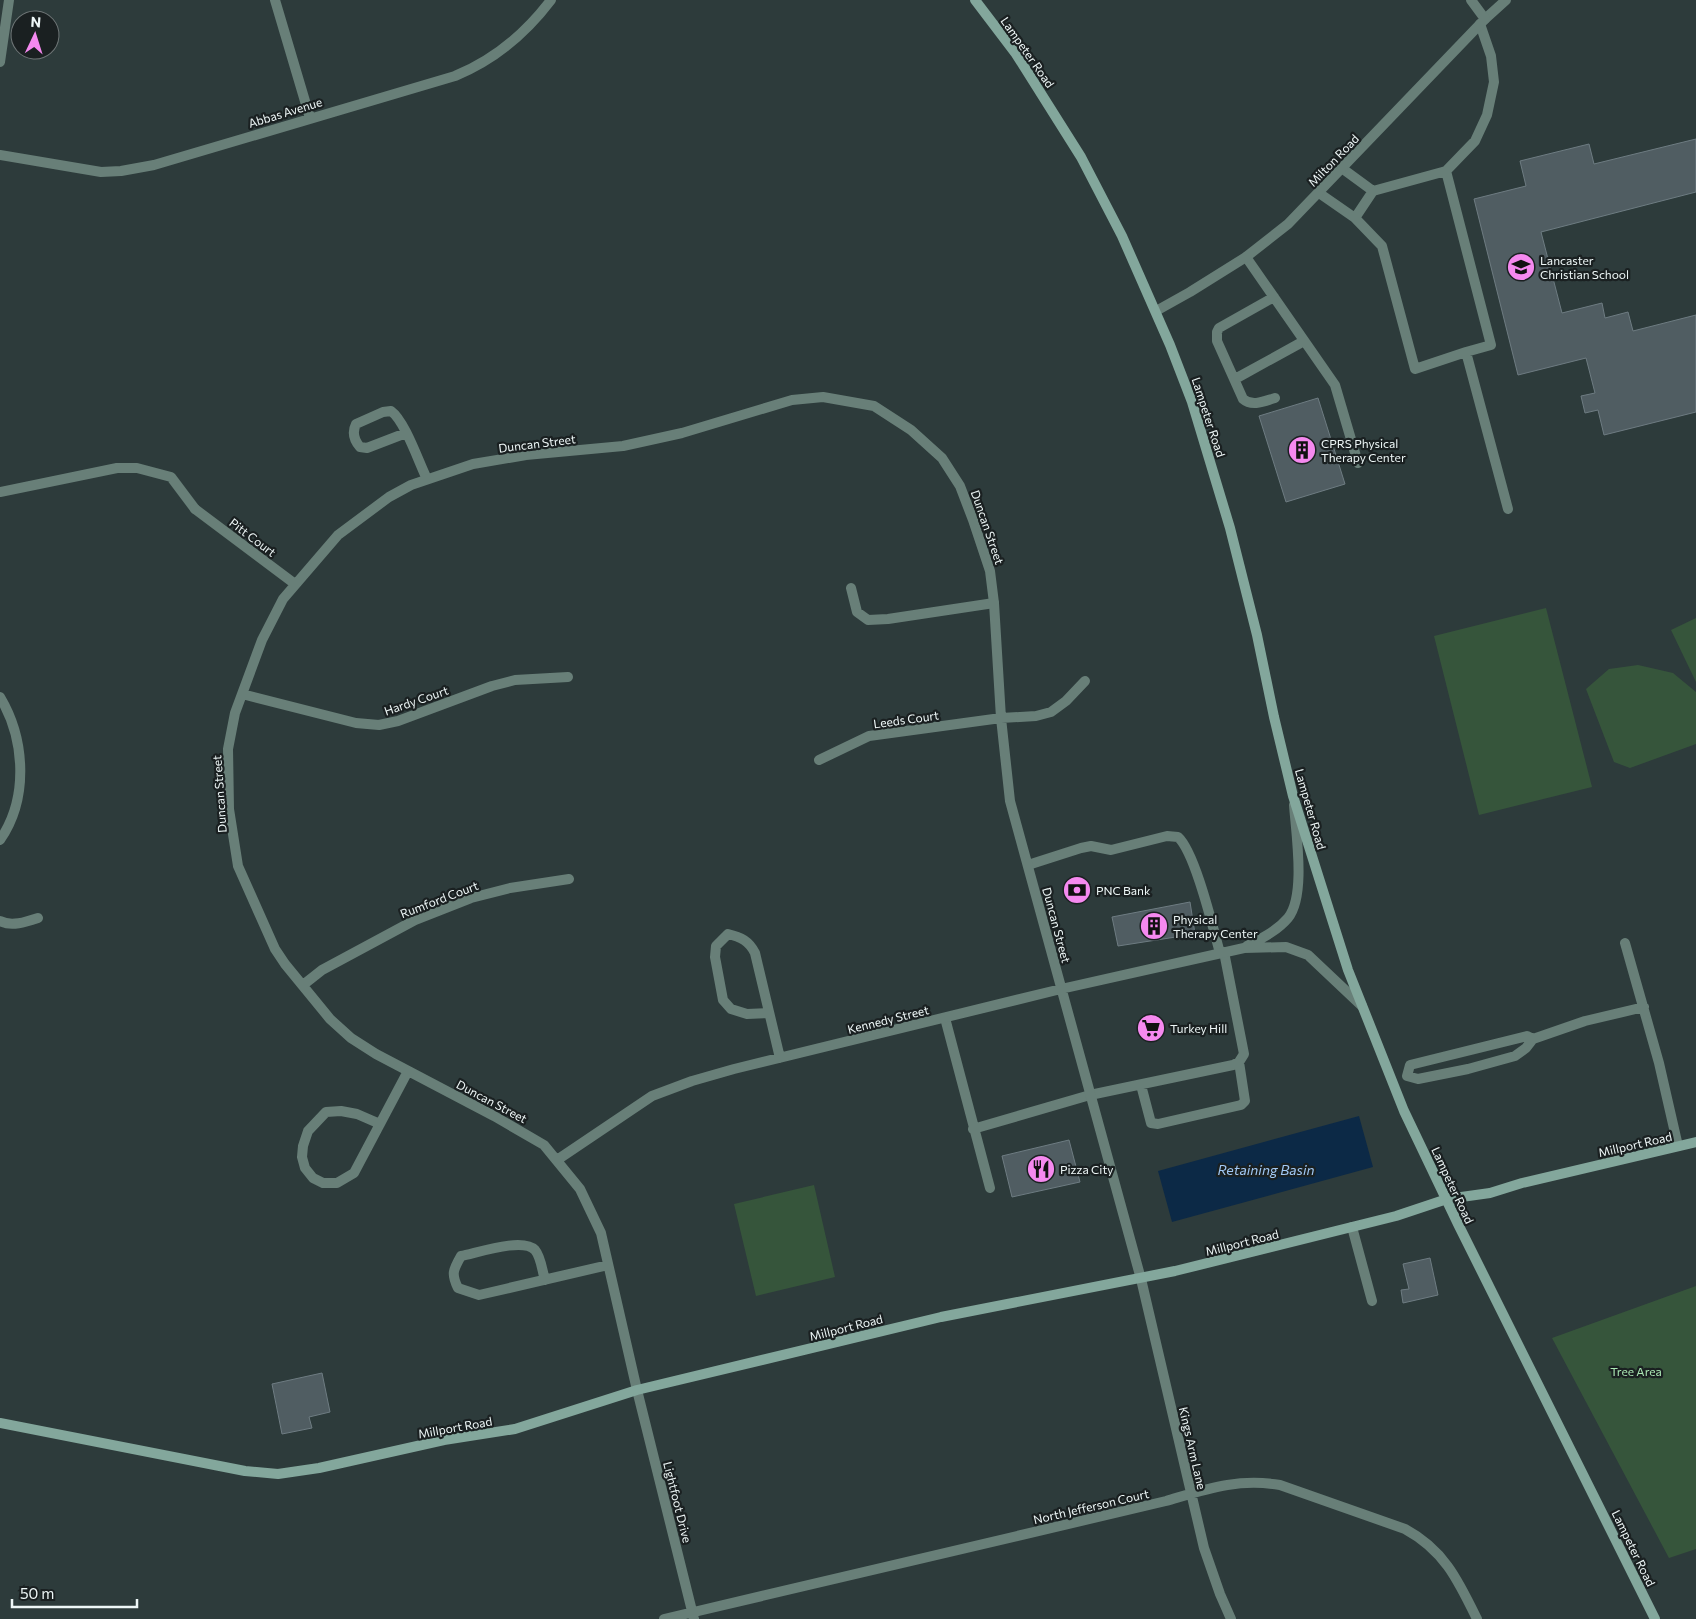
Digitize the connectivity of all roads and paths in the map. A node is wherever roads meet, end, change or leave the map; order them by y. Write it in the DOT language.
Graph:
graph roads {
  1 [pos="9,0"];
  2 [pos="275,0"];
  3 [pos="551,0"];
  4 [pos="975,0"];
  5 [pos="1471,0"];
  6 [pos="1506,0"];
  7 [pos="1483,21"];
  8 [pos="0,62"];
  9 [pos="310,118"];
  10 [pos="0,155"];
  11 [pos="1342,169"];
  12 [pos="1445,172"];
  13 [pos="1373,191"];
  14 [pos="1319,193"];
  15 [pos="1355,218"];
  16 [pos="1246,257"];
  17 [pos="1274,297"];
  18 [pos="1156,311"];
  19 [pos="1304,341"];
  20 [pos="1466,352"];
  21 [pos="1235,379"];
  22 [pos="1275,398"];
  23 [pos="406,433"];
  24 [pos="1358,463"];
  25 [pos="427,480"];
  26 [pos="0,492"];
  27 [pos="1508,509"];
  28 [pos="296,584"];
  29 [pos="851,588"];
  30 [pos="994,603"];
  31 [pos="568,677"];
  32 [pos="1085,681"];
  33 [pos="242,694"];
  34 [pos="0,697"];
  35 [pos="1001,718"];
  36 [pos="819,760"];
  37 [pos="1293,796"];
  38 [pos="0,840"];
  39 [pos="1028,865"];
  40 [pos="569,879"];
  41 [pos="38,918"];
  42 [pos="0,921"];
  43 [pos="1626,943"];
  44 [pos="1244,948"];
  45 [pos="1222,952"];
  46 [pos="303,985"];
  47 [pos="1061,989"];
  48 [pos="1362,1006"];
  49 [pos="1644,1007"];
  50 [pos="769,1013"];
  51 [pos="945,1018"];
  52 [pos="1533,1039"];
  53 [pos="780,1058"];
  54 [pos="1239,1062"];
  55 [pos="408,1071"];
  56 [pos="1407,1076"];
  57 [pos="1393,1083"];
  58 [pos="1140,1085"];
  59 [pos="1090,1095"];
  60 [pos="380,1124"];
  61 [pos="973,1130"];
  62 [pos="1696,1142"];
  63 [pos="1678,1146"];
  64 [pos="556,1160"];
  65 [pos="990,1188"];
  66 [pos="1446,1200"];
  67 [pos="1352,1227"];
  68 [pos="608,1265"];
  69 [pos="1141,1279"];
  70 [pos="545,1280"];
  71 [pos="1372,1301"];
  72 [pos="637,1390"];
  73 [pos="0,1423"];
  74 [pos="1191,1494"];
  75 [pos="693,1616"];
  76 [pos="664,1619"];
  77 [pos="1231,1619"];
  78 [pos="1477,1619"];
  79 [pos="1655,1619"];
  1 -- 8 [label="street"];
  2 -- 9 [label="street"];
  3 -- 9 [label="street, Abbas Avenue"];
  4 -- 18 [label="main road, Lampeter Road"];
  5 -- 7 [label="street"];
  6 -- 7 [label="street, Milton Road"];
  7 -- 11 [label="street, Milton Road"];
  7 -- 12 [label="street"];
  9 -- 10 [label="street, Abbas Avenue"];
  11 -- 13 [label="street"];
  11 -- 14 [label="street, Milton Road"];
  12 -- 13 [label="street"];
  12 -- 20 [label="street"];
  13 -- 15 [label="street"];
  14 -- 15 [label="street"];
  14 -- 16 [label="street, Milton Road"];
  15 -- 20 [label="street"];
  16 -- 17 [label="street"];
  16 -- 18 [label="street, Milton Road"];
  17 -- 19 [label="street"];
  17 -- 21 [label="street"];
  18 -- 37 [label="main road, Lampeter Road"];
  19 -- 21 [label="street"];
  19 -- 24 [label="street"];
  20 -- 27 [label="street"];
  21 -- 22 [label="street"];
  23 -- 23 [label="street"];
  23 -- 25 [label="street"];
  25 -- 28 [label="street, Duncan Street"];
  25 -- 30 [label="street, Duncan Street"];
  26 -- 28 [label="street, Pitt Court"];
  28 -- 33 [label="street, Duncan Street"];
  29 -- 30 [label="street"];
  30 -- 35 [label="street, Duncan Street"];
  31 -- 33 [label="street, Hardy Court"];
  32 -- 35 [label="street, Leeds Court"];
  33 -- 46 [label="street, Duncan Street"];
  34 -- 38 [label="street"];
  35 -- 36 [label="street, Leeds Court"];
  35 -- 39 [label="street, Duncan Street"];
  37 -- 44 [label="street, Kennedy Street"];
  37 -- 48 [label="main road, Lampeter Road"];
  39 -- 45 [label="street"];
  39 -- 47 [label="street, Duncan Street"];
  40 -- 46 [label="street, Rumford Court"];
  41 -- 42 [label="street"];
  43 -- 49 [label="street"];
  44 -- 45 [label="street, Kennedy Street"];
  44 -- 48 [label="street, Kennedy Street"];
  45 -- 47 [label="street, Kennedy Street"];
  45 -- 54 [label="street"];
  46 -- 55 [label="street, Duncan Street"];
  47 -- 51 [label="street, Kennedy Street"];
  47 -- 59 [label="street, Duncan Street"];
  48 -- 57 [label="main road, Lampeter Road"];
  49 -- 52 [label="street"];
  49 -- 63 [label="street"];
  50 -- 50 [label="street"];
  50 -- 53 [label="street"];
  51 -- 53 [label="street, Kennedy Street"];
  51 -- 61 [label="street"];
  52 -- 56 [label="street"];
  52 -- 56 [label="street"];
  53 -- 64 [label="street, Kennedy Street"];
  54 -- 58 [label="street"];
  54 -- 58 [label="street"];
  55 -- 60 [label="street"];
  55 -- 64 [label="street, Duncan Street"];
  56 -- 57 [label="street"];
  57 -- 66 [label="main road, Lampeter Road"];
  58 -- 59 [label="street"];
  59 -- 61 [label="street"];
  59 -- 69 [label="street, Duncan Street"];
  60 -- 60 [label="street"];
  61 -- 65 [label="street"];
  62 -- 63 [label="main road, Millport Road"];
  63 -- 66 [label="main road, Millport Road"];
  64 -- 68 [label="street, Duncan Street"];
  66 -- 67 [label="main road, Millport Road"];
  66 -- 79 [label="main road, Lampeter Road"];
  67 -- 69 [label="main road, Millport Road"];
  67 -- 71 [label="street"];
  68 -- 70 [label="street"];
  68 -- 72 [label="street, Duncan Street"];
  69 -- 72 [label="main road, Millport Road"];
  69 -- 74 [label="street, Kings Arm Lane"];
  70 -- 70 [label="street"];
  72 -- 73 [label="main road, Millport Road"];
  72 -- 75 [label="street, Lightfoot Drive"];
  74 -- 75 [label="street, North Jefferson Court"];
  74 -- 77 [label="street, Kings Arm Lane"];
  74 -- 78 [label="street, North Jefferson Court"];
  75 -- 76 [label="street, North Jefferson Court"];
}
